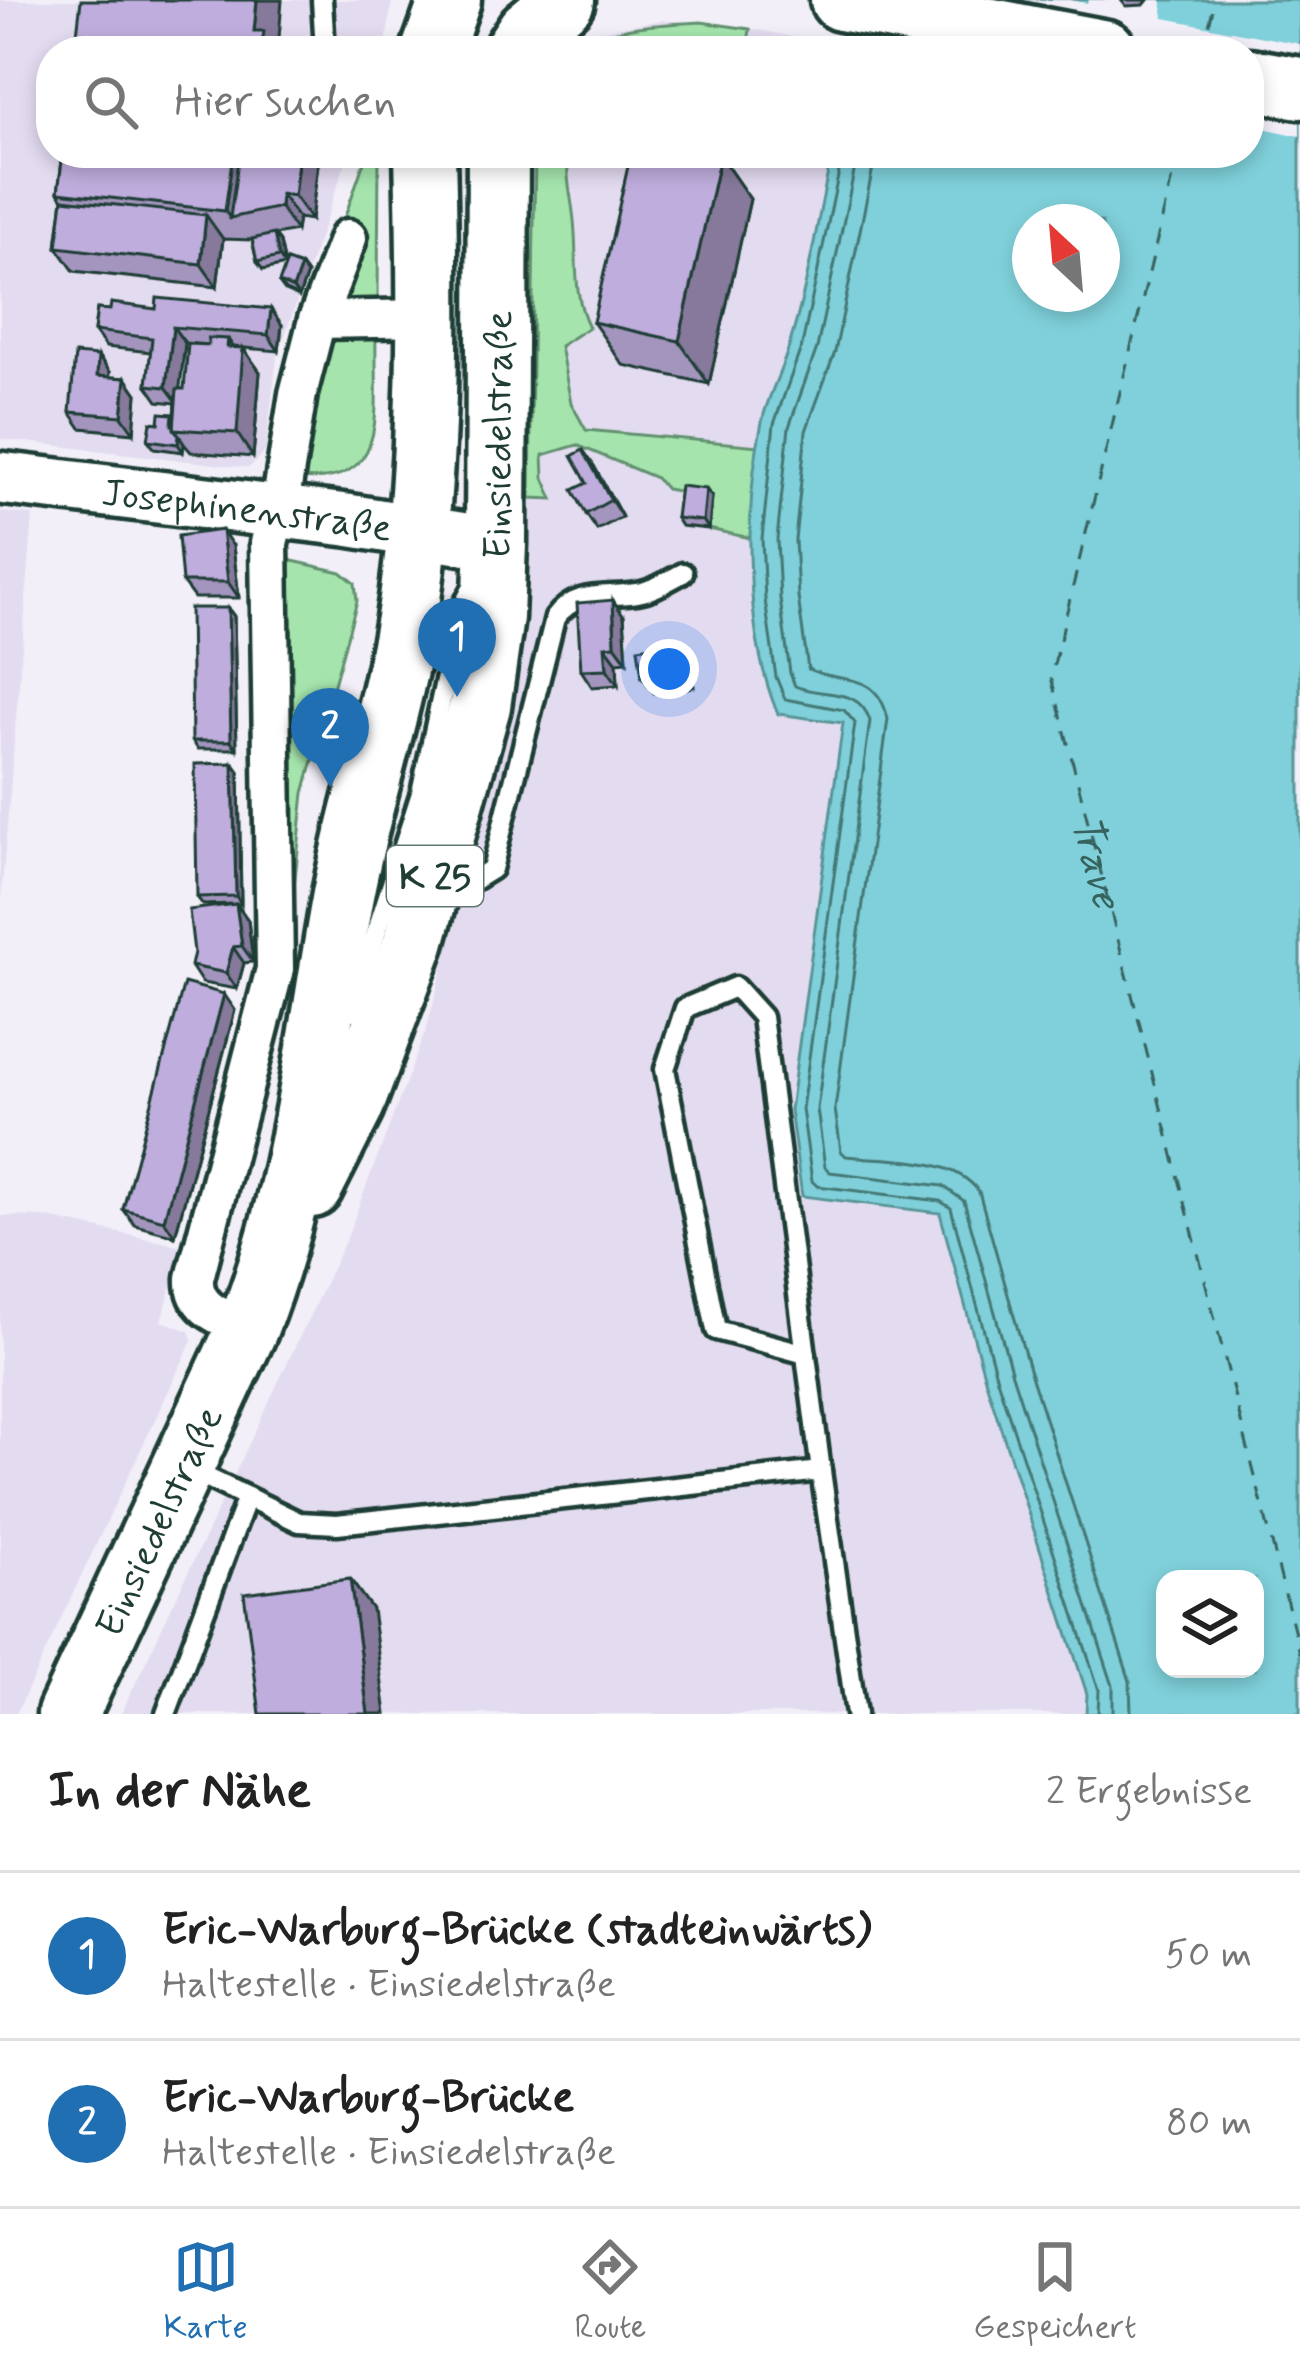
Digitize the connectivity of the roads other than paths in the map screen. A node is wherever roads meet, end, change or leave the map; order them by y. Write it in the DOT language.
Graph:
graph roads {
  1 [pos="322,0"];
  2 [pos="450,0"];
  3 [pos="492,0"];
  4 [pos="564,0"];
  5 [pos="841,0"];
  6 [pos="324,36"];
  7 [pos="437,36"];
  8 [pos="481,36"];
  9 [pos="526,36"];
  10 [pos="1028,36"];
  11 [pos="1264,82"];
  12 [pos="1300,88"];
  13 [pos="425,168"];
  14 [pos="460,168"];
  15 [pos="495,168"];
  16 [pos="348,238"];
  17 [pos="430,318"];
  18 [pos="317,320"];
  19 [pos="10,479"];
  20 [pos="275,511"];
  21 [pos="455,537"];
  22 [pos="683,573"];
  23 [pos="436,876"];
  24 [pos="311,1191"];
  25 [pos="255,1309"];
  26 [pos="806,1354"];
  27 [pos="184,1467"];
  28 [pos="821,1471"];
  29 [pos="247,1497"];
  30 [pos="68,1714"];
  31 [pos="166,1714"];
  32 [pos="856,1714"];
  1 -- 6 [label="lane"];
  2 -- 7 [label="main road"];
  3 -- 8 [label="main road"];
  4 -- 9 [label="main road"];
  5 -- 10 [label="main road"];
  11 -- 12 [label="main road"];
  13 -- 17 [label="main road, Einsiedelstraße / K 25"];
  14 -- 21 [label="main road, Einsiedelstraße / K 25"];
  15 -- 21 [label="main road, Einsiedelstraße / K 25"];
  16 -- 18 [label="street"];
  17 -- 18 [label="street, Einsiedelstraße"];
  17 -- 21 [label="main road, Einsiedelstraße / K 25"];
  18 -- 20 [label="street"];
  19 -- 20 [label="street, Josephinenstraße"];
  20 -- 21 [label="street, Josephinenstraße"];
  20 -- 25 [label="street"];
  21 -- 23 [label="main road, Einsiedelstraße / K 25"];
  21 -- 24 [label="main road, Einsiedelstraße / K 25"];
  21 -- 25 [label="main road, Einsiedelstraße / K 25"];
  22 -- 23 [label="lane"];
  23 -- 24 [label="main road, Einsiedelstraße / K 25"];
  24 -- 25 [label="main road, Einsiedelstraße / K 25"];
  25 -- 27 [label="main road, Einsiedelstraße / K 25"];
  26 -- 26 [label="lane"];
  26 -- 28 [label="lane"];
  27 -- 29 [label="lane"];
  27 -- 30 [label="main road, Einsiedelstraße / K 25"];
  28 -- 29 [label="lane"];
  28 -- 32 [label="lane"];
  29 -- 31 [label="lane"];
}
